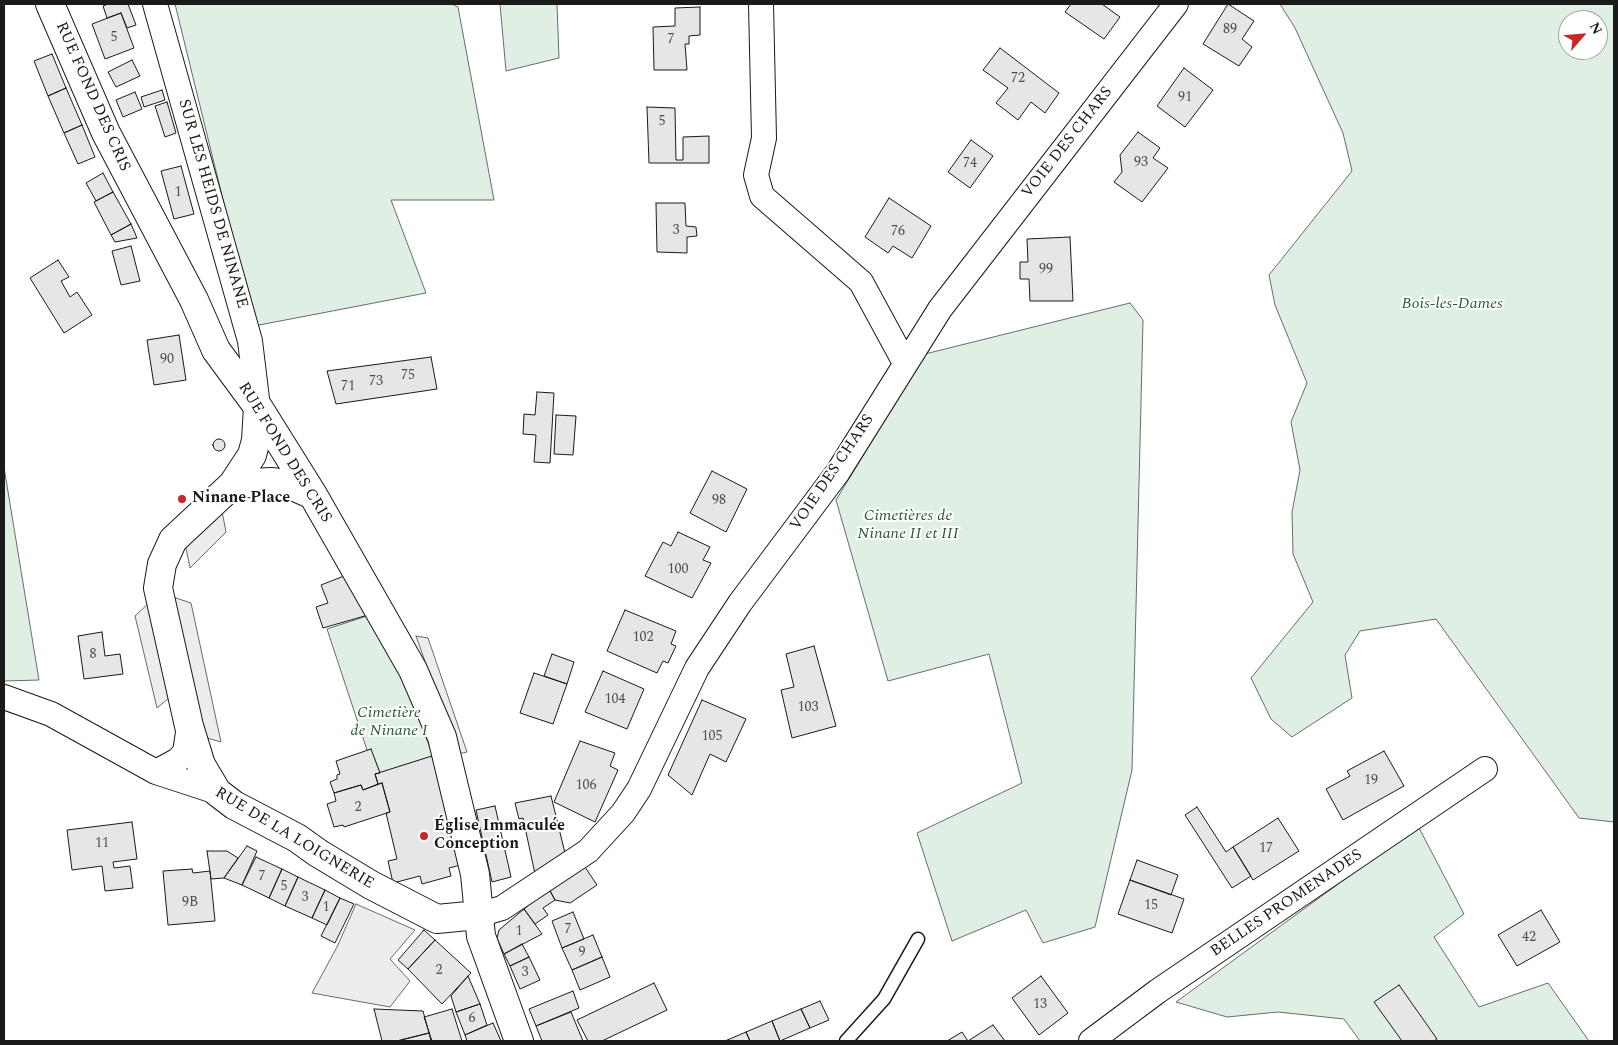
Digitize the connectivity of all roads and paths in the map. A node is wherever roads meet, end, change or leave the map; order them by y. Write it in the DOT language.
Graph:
graph roads {
  1 [pos="50,4"];
  2 [pos="155,4"];
  3 [pos="761,4"];
  4 [pos="1176,4"];
  5 [pos="905,363"];
  6 [pos="258,407"];
  7 [pos="233,484"];
  8 [pos="312,494"];
  9 [pos="4,697"];
  10 [pos="189,726"];
  11 [pos="1486,769"];
  12 [pos="156,772"];
  13 [pos="217,792"];
  14 [pos="478,915"];
  15 [pos="918,939"];
  16 [pos="519,1041"];
  17 [pos="846,1041"];
  18 [pos="1091,1041"];
  1 -- 6 [label="street, RUE FOND DES CRIS"];
  2 -- 6 [label="street, SUR LES HEIDS DE NINANE"];
  3 -- 5 [label="street"];
  4 -- 5 [label="street, VOIE DES CHARS"];
  5 -- 14 [label="street, VOIE DES CHARS"];
  6 -- 7 [label="street"];
  6 -- 8 [label="street, RUE FOND DES CRIS"];
  7 -- 8 [label="street"];
  7 -- 10 [label="street"];
  8 -- 14 [label="street, RUE FOND DES CRIS"];
  9 -- 12 [label="street, RUE DE LA LOIGNERIE"];
  10 -- 12 [label="street"];
  10 -- 13 [label="street"];
  11 -- 18 [label="street, BELLES PROMENADES"];
  12 -- 13 [label="street, RUE DE LA LOIGNERIE"];
  13 -- 14 [label="street, RUE DE LA LOIGNERIE"];
  14 -- 16 [label="street, RUE FOND DES CRIS"];
  15 -- 17 [label="lane"];
}
